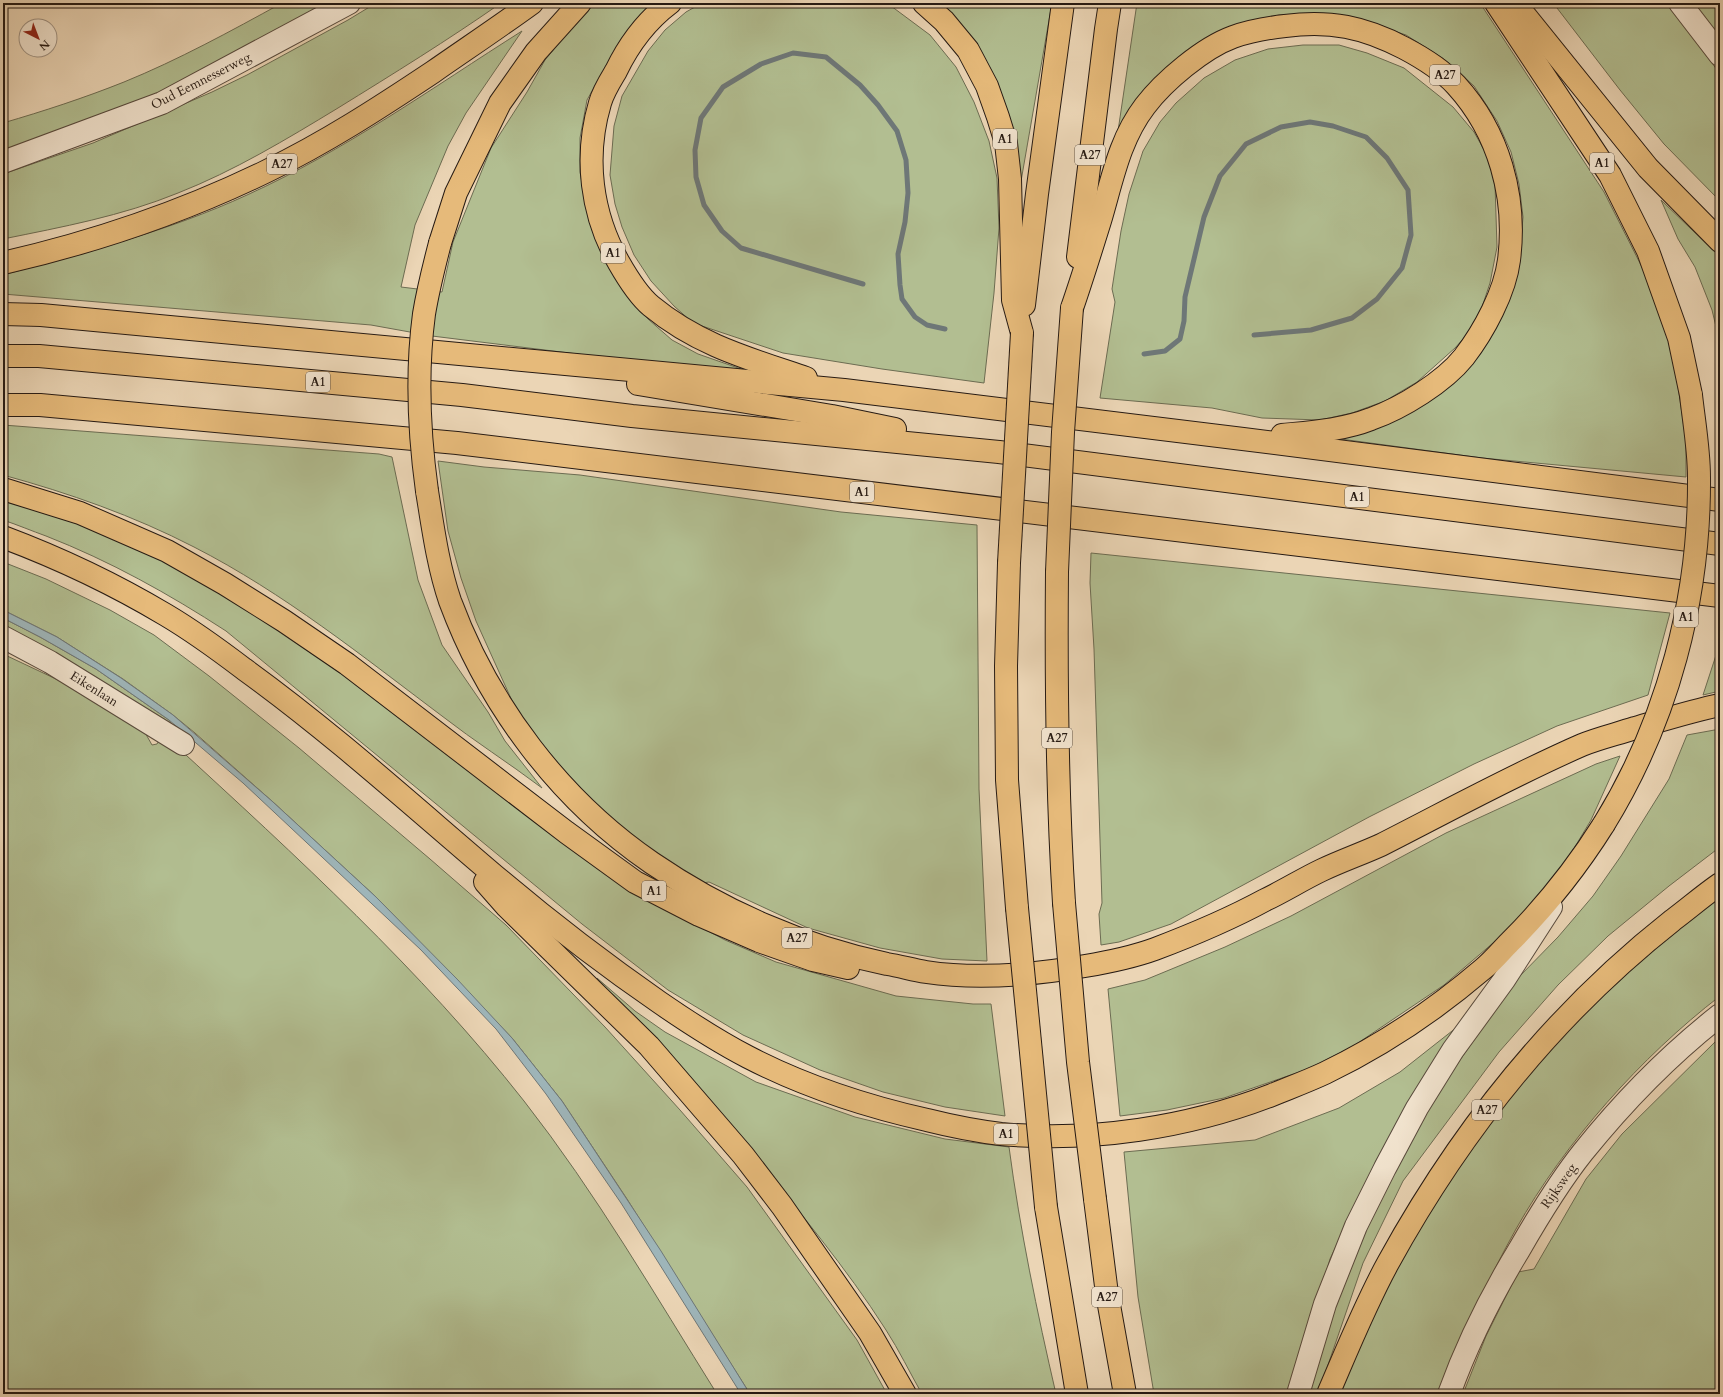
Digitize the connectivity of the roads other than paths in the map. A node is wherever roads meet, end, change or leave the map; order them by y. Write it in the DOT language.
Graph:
graph roads {
  1 [pos="349,3"];
  2 [pos="532,3"];
  3 [pos="580,3"];
  4 [pos="670,3"];
  5 [pos="924,3"];
  6 [pos="1063,3"];
  7 [pos="1110,3"];
  8 [pos="1496,3"];
  9 [pos="1515,3"];
  10 [pos="1680,3"];
  11 [pos="1720,55"];
  12 [pos="3,162"];
  13 [pos="1720,241"];
  14 [pos="3,263"];
  15 [pos="1019,301"];
  16 [pos="1072,308"];
  17 [pos="3,314"];
  18 [pos="449,354"];
  19 [pos="3,356"];
  20 [pos="844,390"];
  21 [pos="3,405"];
  22 [pos="1243,439"];
  23 [pos="999,452"];
  24 [pos="3,489"];
  25 [pos="1720,500"];
  26 [pos="3,537"];
  27 [pos="1720,544"];
  28 [pos="1720,596"];
  29 [pos="3,637"];
  30 [pos="1720,705"];
  31 [pos="183,744"];
  32 [pos="429,820"];
  33 [pos="1377,846"];
  34 [pos="1583,857"];
  35 [pos="1720,884"];
  36 [pos="1720,1015"];
  37 [pos="905,1394"];
  38 [pos="1076,1394"];
  39 [pos="1125,1394"];
  40 [pos="1298,1394"];
  41 [pos="1328,1394"];
  42 [pos="1449,1394"];
  1 -- 12 [label="street, Oud Eemnesserweg"];
  2 -- 14 [label="highway, A27"];
  3 -- 33 [label="highway, A27, bridge"];
  4 -- 20 [label="highway, A1"];
  5 -- 15 [label="highway, A1"];
  6 -- 15 [label="highway"];
  7 -- 16 [label="highway, A27"];
  8 -- 34 [label="highway, A1, bridge"];
  9 -- 13 [label="highway, A1"];
  10 -- 11 [label="street"];
  15 -- 38 [label="highway, bridge"];
  16 -- 22 [label="highway, A27"];
  16 -- 39 [label="highway, A27, bridge"];
  17 -- 18 [label="highway, A1"];
  18 -- 20 [label="highway, A1"];
  18 -- 23 [label="highway, A1"];
  19 -- 23 [label="highway, A1"];
  20 -- 22 [label="highway, A1"];
  21 -- 28 [label="highway, A1"];
  22 -- 25 [label="highway, A1"];
  23 -- 27 [label="highway, A1"];
  24 -- 33 [label="highway, A1"];
  26 -- 32 [label="highway, A1"];
  29 -- 31 [label="street, Eikenlaan"];
  30 -- 33 [label="highway, A1"];
  32 -- 34 [label="highway, A1"];
  32 -- 37 [label="highway, A1"];
  34 -- 40 [label="street"];
  35 -- 41 [label="highway, A27"];
  36 -- 42 [label="street, Rijksweg"];
}
